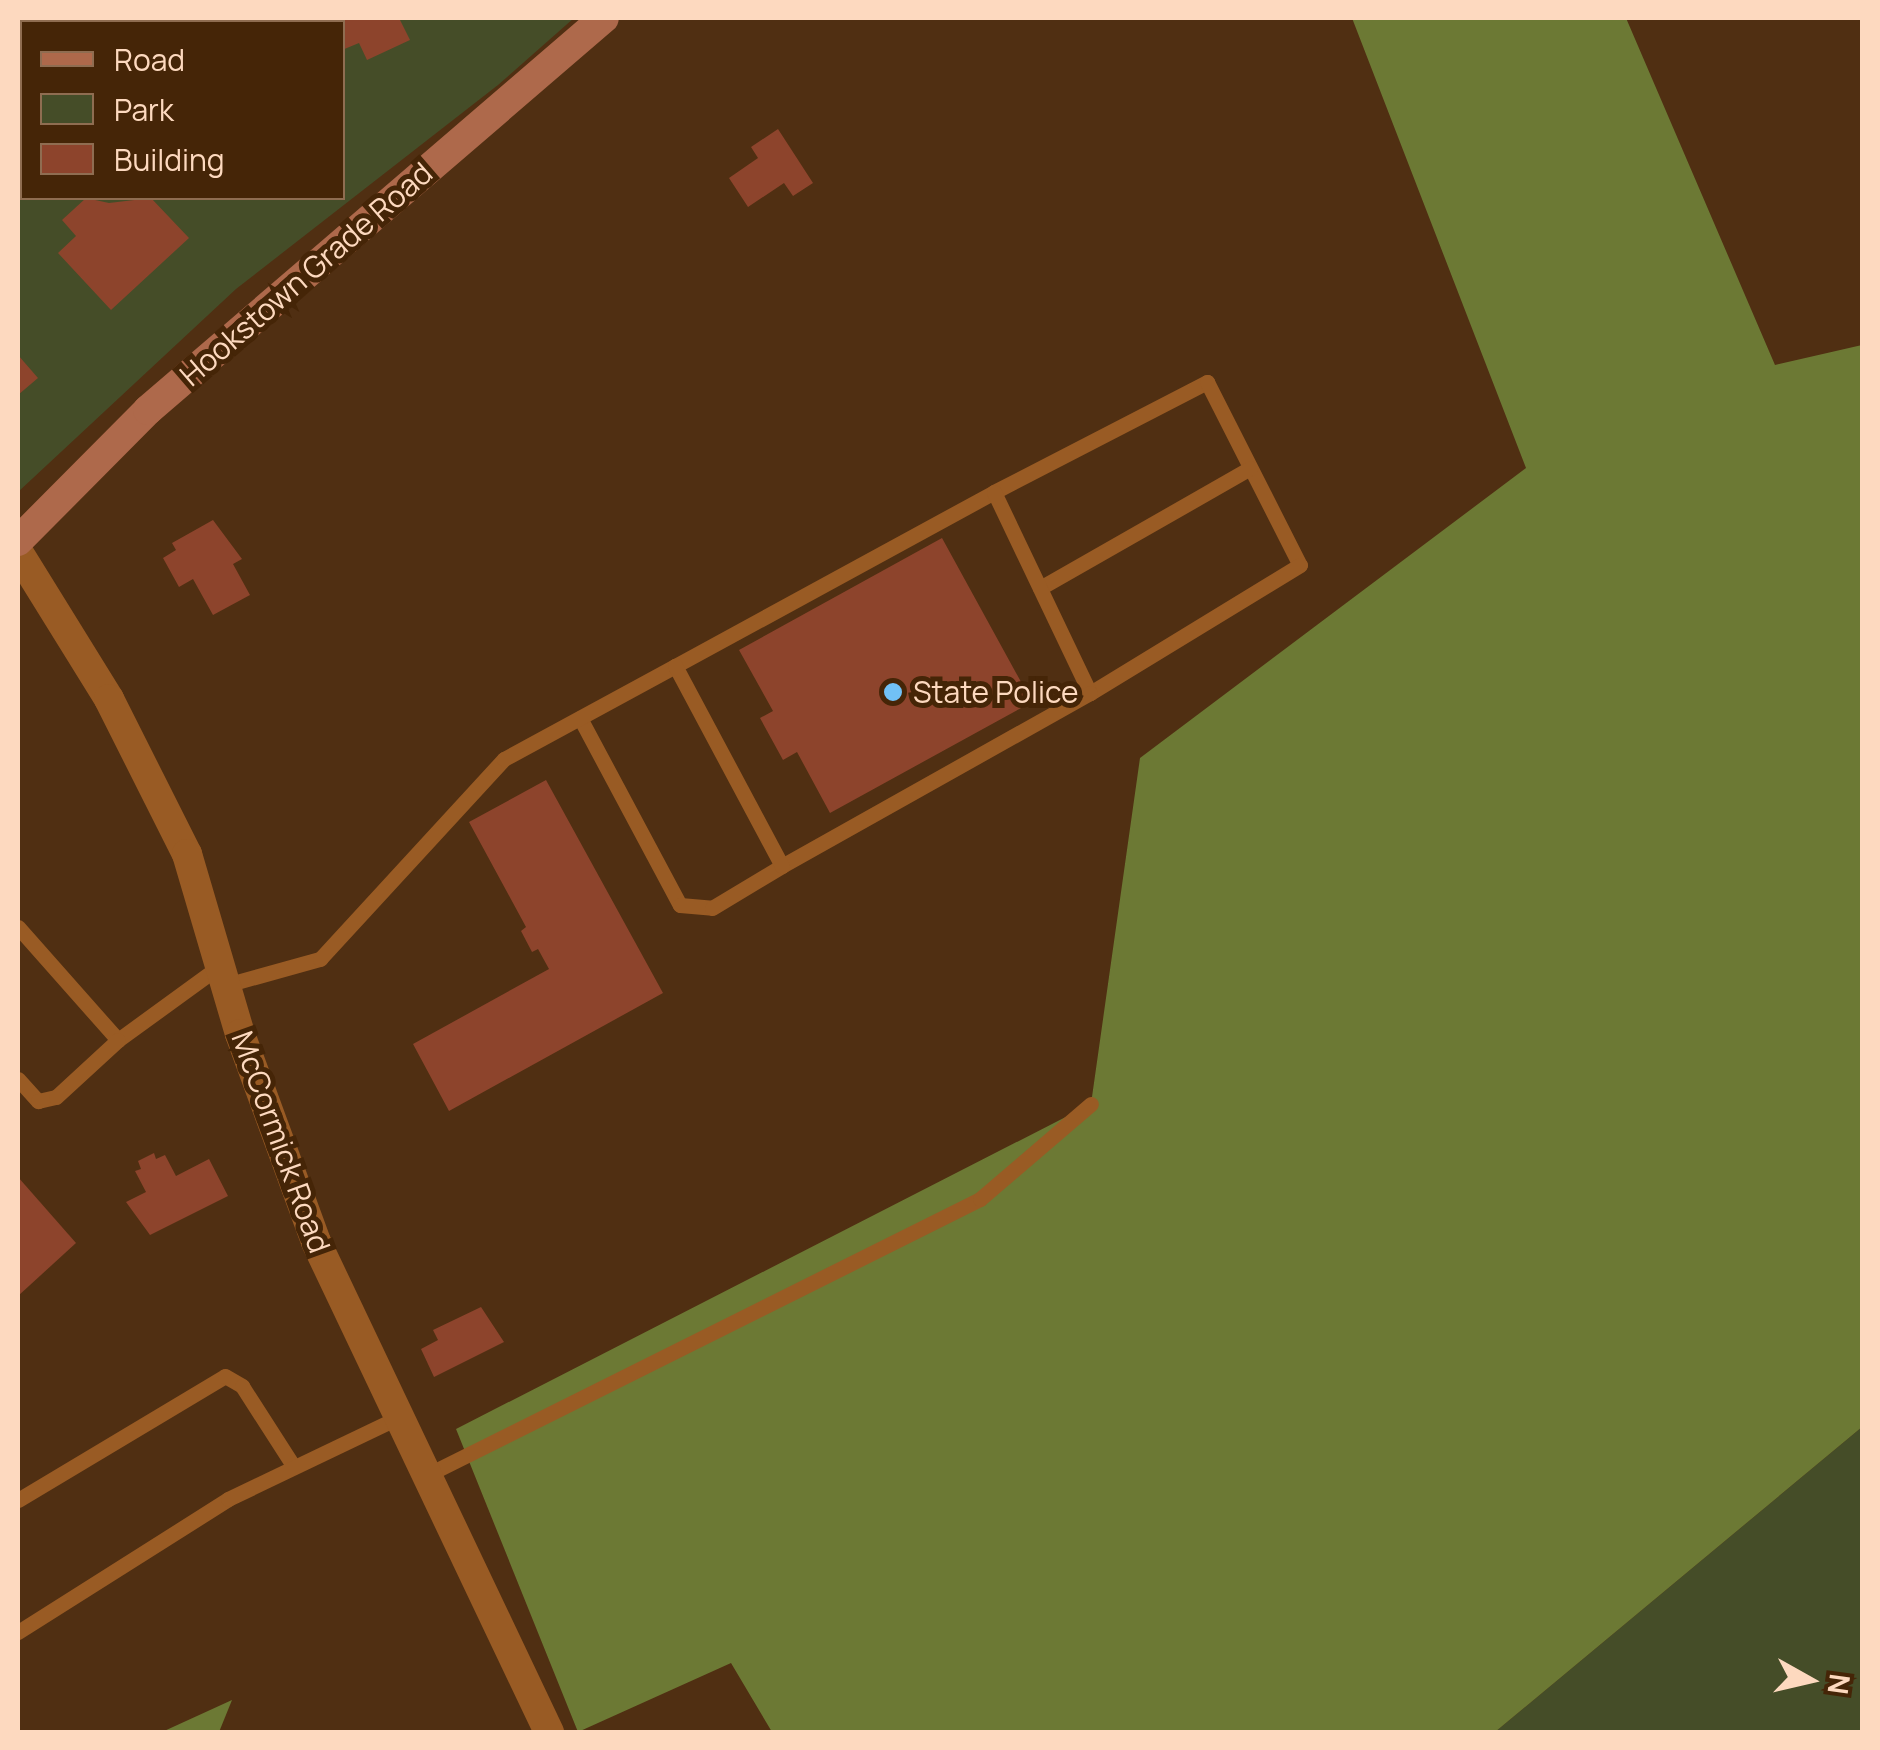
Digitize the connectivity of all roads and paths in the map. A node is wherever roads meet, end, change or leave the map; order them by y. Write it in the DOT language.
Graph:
graph roads {
  1 [pos="604,18"];
  2 [pos="1250,468"];
  3 [pos="994,492"];
  4 [pos="18,542"];
  5 [pos="18,552"];
  6 [pos="1040,588"];
  7 [pos="675,666"];
  8 [pos="1090,694"];
  9 [pos="580,718"];
  10 [pos="782,866"];
  11 [pos="18,928"];
  12 [pos="223,976"];
  13 [pos="118,1040"];
  14 [pos="18,1079"];
  15 [pos="1091,1104"];
  16 [pos="397,1418"];
  17 [pos="294,1467"];
  18 [pos="424,1476"];
  19 [pos="18,1500"];
  20 [pos="18,1632"];
  21 [pos="549,1732"];
  1 -- 4 [label="street, Hookstown Grade Road"];
  2 -- 3 [label="lane"];
  2 -- 6 [label="lane"];
  2 -- 8 [label="lane"];
  3 -- 6 [label="lane"];
  3 -- 7 [label="lane"];
  5 -- 12 [label="street, McCormick Road"];
  6 -- 8 [label="lane"];
  7 -- 9 [label="lane"];
  7 -- 10 [label="lane"];
  8 -- 10 [label="lane"];
  9 -- 10 [label="lane"];
  9 -- 12 [label="lane"];
  11 -- 13 [label="lane"];
  12 -- 13 [label="lane"];
  12 -- 16 [label="street, McCormick Road"];
  13 -- 14 [label="lane"];
  15 -- 18 [label="lane"];
  16 -- 17 [label="lane"];
  16 -- 18 [label="street, McCormick Road"];
  17 -- 19 [label="lane"];
  17 -- 20 [label="lane"];
  18 -- 21 [label="street, McCormick Road"];
}
